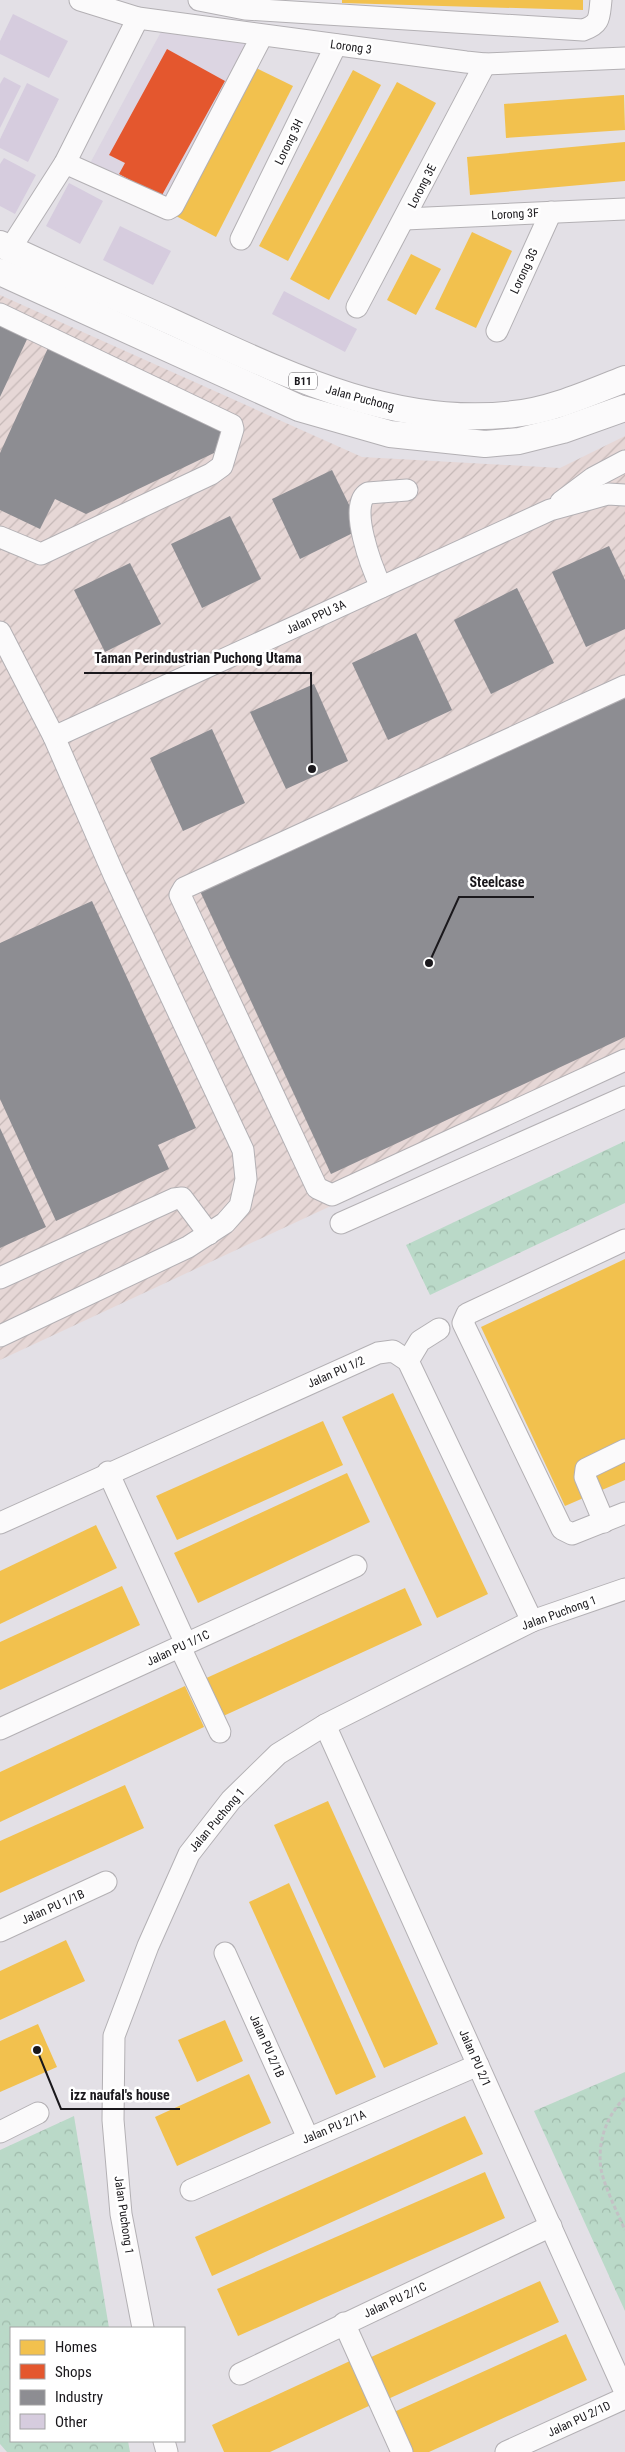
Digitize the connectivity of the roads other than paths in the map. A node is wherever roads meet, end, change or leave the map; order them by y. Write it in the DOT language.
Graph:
graph roads {
  1 [pos="80,0"];
  2 [pos="199,0"];
  3 [pos="601,0"];
  4 [pos="138,18"];
  5 [pos="262,36"];
  6 [pos="336,45"];
  7 [pos="625,58"];
  8 [pos="485,64"];
  9 [pos="64,163"];
  10 [pos="625,209"];
  11 [pos="551,212"];
  12 [pos="405,219"];
  13 [pos="241,239"];
  14 [pos="5,246"];
  15 [pos="0,272"];
  16 [pos="357,307"];
  17 [pos="0,314"];
  18 [pos="497,330"];
  19 [pos="625,380"];
  20 [pos="625,408"];
  21 [pos="625,461"];
  22 [pos="406,490"];
  23 [pos="625,495"];
  24 [pos="550,510"];
  25 [pos="0,538"];
  26 [pos="382,587"];
  27 [pos="0,632"];
  28 [pos="625,686"];
  29 [pos="54,737"];
  30 [pos="625,1060"];
  31 [pos="625,1097"];
  32 [pos="341,1223"];
  33 [pos="209,1234"];
  34 [pos="625,1240"];
  35 [pos="0,1278"];
  36 [pos="439,1329"];
  37 [pos="0,1336"];
  38 [pos="408,1361"];
  39 [pos="625,1450"];
  40 [pos="108,1472"];
  41 [pos="625,1513"];
  42 [pos="604,1522"];
  43 [pos="0,1523"];
  44 [pos="356,1566"];
  45 [pos="625,1589"];
  46 [pos="532,1621"];
  47 [pos="183,1645"];
  48 [pos="325,1725"];
  49 [pos="0,1729"];
  50 [pos="220,1732"];
  51 [pos="106,1882"];
  52 [pos="1,1927"];
  53 [pos="225,1953"];
  54 [pos="478,2065"];
  55 [pos="38,2113"];
  56 [pos="0,2132"];
  57 [pos="308,2138"];
  58 [pos="191,2190"];
  59 [pos="551,2226"];
  60 [pos="344,2323"];
  61 [pos="143,2327"];
  62 [pos="240,2374"];
  63 [pos="625,2392"];
  64 [pos="625,2398"];
  65 [pos="402,2452"];
  66 [pos="506,2452"];
  1 -- 4 [label="street, Lorong 3"];
  2 -- 3 [label="street"];
  4 -- 5 [label="street, Lorong 3"];
  4 -- 9 [label="street"];
  5 -- 6 [label="street, Lorong 3"];
  5 -- 9 [label="street"];
  6 -- 8 [label="street, Lorong 3"];
  6 -- 13 [label="street, Lorong 3H"];
  7 -- 8 [label="street, Lorong 3"];
  8 -- 12 [label="street, Lorong 3E"];
  9 -- 14 [label="street"];
  10 -- 11 [label="street, Lorong 3F"];
  11 -- 12 [label="street, Lorong 3F"];
  11 -- 18 [label="street, Lorong 3G"];
  12 -- 16 [label="street, Lorong 3E"];
  14 -- 19 [label="main road, Jalan Puchong / B11"];
  15 -- 20 [label="main road, B11"];
  17 -- 25 [label="street"];
  21 -- 24 [label="street, Jalan PPU 3A"];
  22 -- 26 [label="street"];
  23 -- 24 [label="street, Jalan PPU 3A"];
  24 -- 26 [label="street, Jalan PPU 3A"];
  26 -- 29 [label="street, Jalan PPU 3A"];
  27 -- 29 [label="street"];
  28 -- 30 [label="street"];
  29 -- 33 [label="street"];
  31 -- 32 [label="street"];
  33 -- 35 [label="street"];
  33 -- 37 [label="street"];
  34 -- 42 [label="street"];
  36 -- 38 [label="street"];
  38 -- 40 [label="street, Jalan PU 1/2"];
  38 -- 46 [label="street"];
  39 -- 42 [label="street"];
  40 -- 43 [label="street, Jalan PU 1/2"];
  40 -- 47 [label="street"];
  41 -- 42 [label="street"];
  44 -- 47 [label="street, Jalan PU 1/1C"];
  45 -- 46 [label="street, Jalan Puchong 1"];
  46 -- 48 [label="street, Jalan Puchong 1"];
  47 -- 49 [label="street, Jalan PU 1/1C"];
  47 -- 50 [label="street"];
  48 -- 54 [label="street, Jalan PU 2/1"];
  48 -- 61 [label="street, Jalan Puchong 1"];
  51 -- 52 [label="street, Jalan PU 1/1B"];
  53 -- 57 [label="street, Jalan PU 2/1B"];
  54 -- 57 [label="street, Jalan PU 2/1A"];
  54 -- 59 [label="street, Jalan PU 2/1"];
  55 -- 56 [label="street"];
  57 -- 58 [label="street, Jalan PU 2/1A"];
  59 -- 60 [label="street, Jalan PU 2/1C"];
  59 -- 63 [label="street, Jalan PU 2/1"];
  60 -- 62 [label="street, Jalan PU 2/1C"];
  60 -- 65 [label="street"];
  64 -- 66 [label="street, Jalan PU 2/1D"];
}
